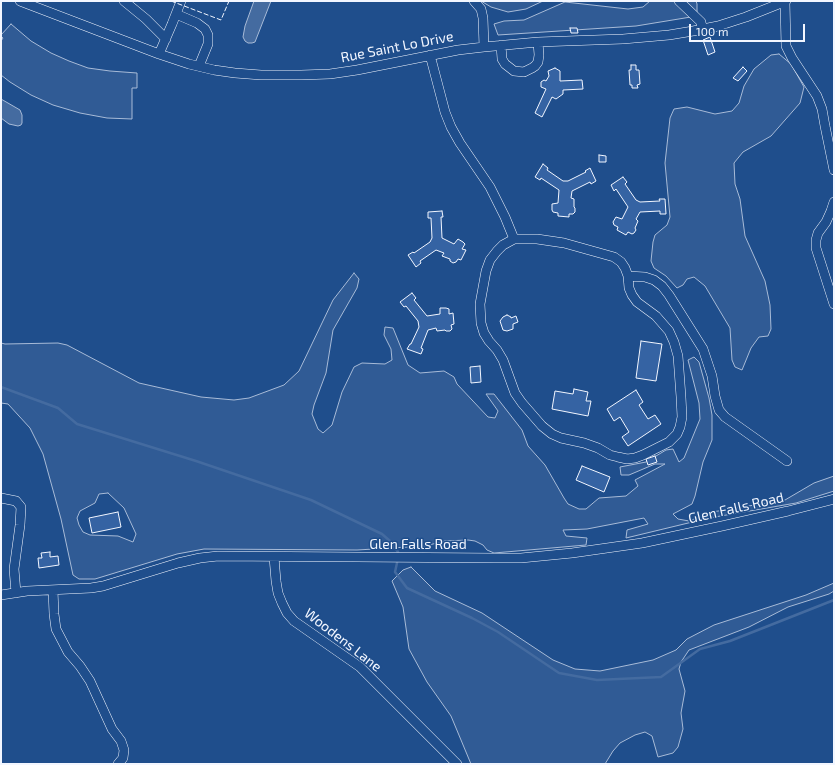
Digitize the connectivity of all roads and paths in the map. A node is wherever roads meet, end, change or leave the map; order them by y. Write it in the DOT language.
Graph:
graph roads {
  1 [pos="20,1"];
  2 [pos="124,1"];
  3 [pos="180,1"];
  4 [pos="474,1"];
  5 [pos="679,1"];
  6 [pos="785,1"];
  7 [pos="176,14"];
  8 [pos="702,29"];
  9 [pos="166,39"];
  10 [pos="538,42"];
  11 [pos="501,45"];
  12 [pos="484,47"];
  13 [pos="159,54"];
  14 [pos="430,55"];
  15 [pos="199,66"];
  16 [pos="834,170"];
  17 [pos="834,202"];
  18 [pos="514,239"];
  19 [pos="628,276"];
  20 [pos="834,304"];
  21 [pos="787,461"];
  22 [pos="1,498"];
  23 [pos="834,499"];
  24 [pos="274,556"];
  25 [pos="53,590"];
  26 [pos="16,593"];
  27 [pos="1,595"];
  28 [pos="118,764"];
  29 [pos="457,764"];
  1 -- 13 [label="street, Rue Saint Lo Drive"];
  2 -- 9 [label="street"];
  3 -- 7 [label="street"];
  4 -- 12 [label="street"];
  5 -- 8 [label="street"];
  6 -- 8 [label="street, Rue Saint Lo Drive"];
  6 -- 16 [label="street"];
  7 -- 9 [label="street"];
  7 -- 15 [label="street"];
  8 -- 10 [label="street, Rue Saint Lo Drive"];
  9 -- 13 [label="street"];
  10 -- 11 [label="street, Rue Saint Lo Drive"];
  10 -- 11 [label="street"];
  11 -- 12 [label="street, Rue Saint Lo Drive"];
  12 -- 14 [label="street, Rue Saint Lo Drive"];
  13 -- 15 [label="street, Rue Saint Lo Drive"];
  14 -- 15 [label="street, Rue Saint Lo Drive"];
  14 -- 18 [label="street"];
  17 -- 20 [label="street"];
  18 -- 19 [label="street"];
  18 -- 19 [label="street"];
  19 -- 21 [label="street"];
  22 -- 26 [label="street"];
  23 -- 24 [label="street, Glen Falls Road"];
  24 -- 25 [label="street, Glen Falls Road"];
  24 -- 29 [label="street, Woodens Lane"];
  25 -- 26 [label="street, Glen Falls Road"];
  25 -- 28 [label="street"];
  26 -- 27 [label="street, Glen Falls Road"];
}
